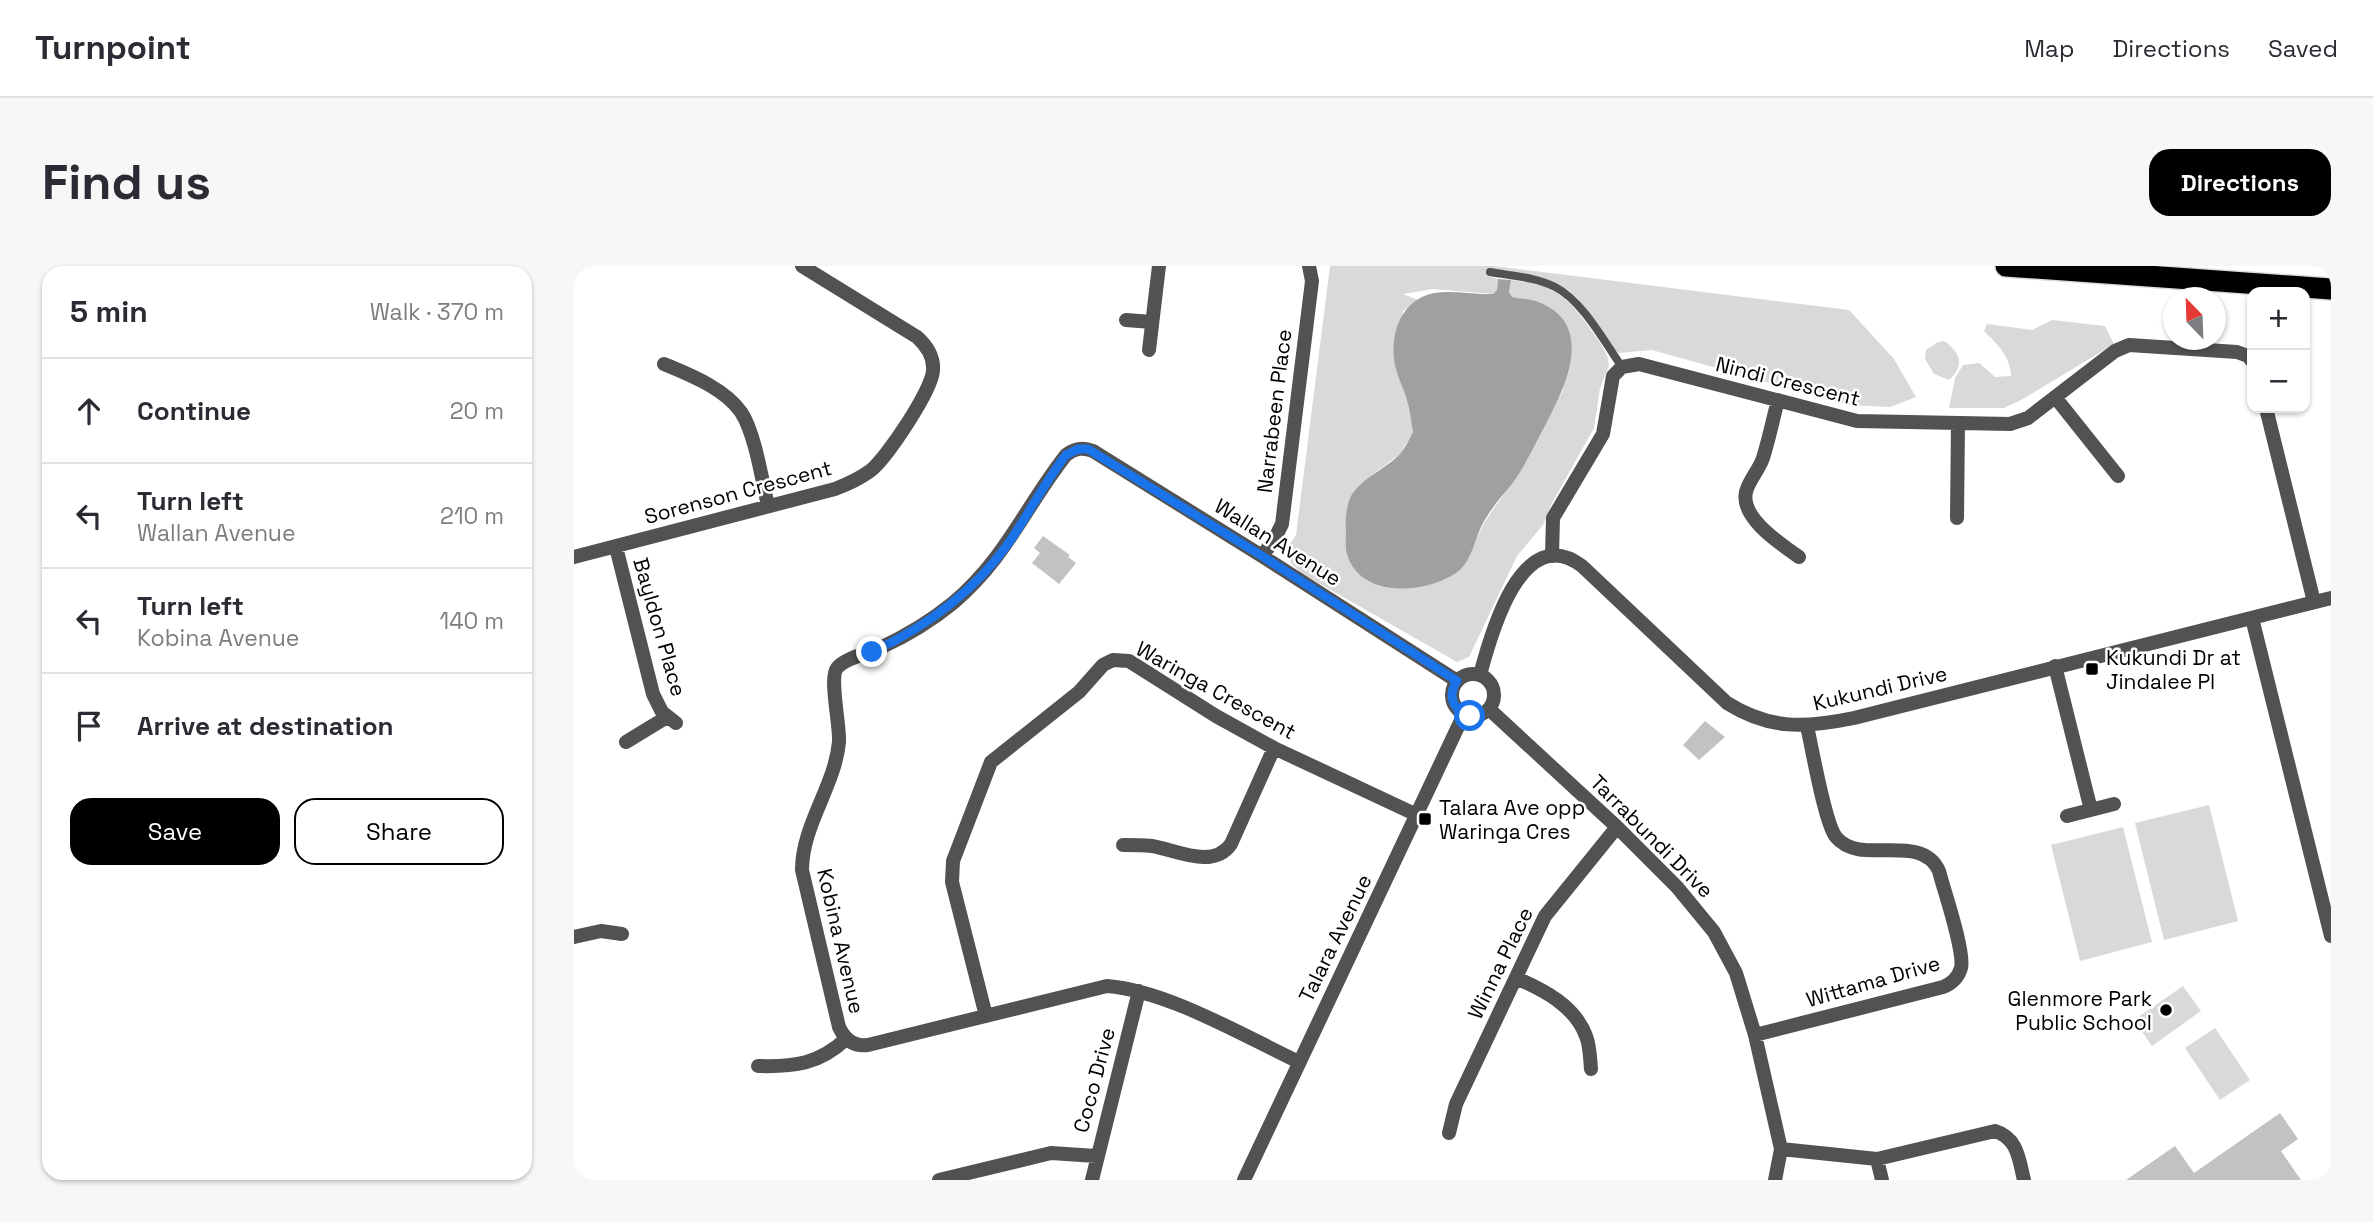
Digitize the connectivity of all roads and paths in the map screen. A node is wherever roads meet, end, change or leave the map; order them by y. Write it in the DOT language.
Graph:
graph roads {
  1 [pos="802,266"];
  2 [pos="1159,266"];
  3 [pos="1309,266"];
  4 [pos="2006,266"];
  5 [pos="1490,272"];
  6 [pos="2331,289"];
  7 [pos="1126,320"];
  8 [pos="1152,322"];
  9 [pos="1149,350"];
  10 [pos="2247,358"];
  11 [pos="664,364"];
  12 [pos="1622,367"];
  13 [pos="2055,397"];
  14 [pos="1778,400"];
  15 [pos="2267,413"];
  16 [pos="1958,423"];
  17 [pos="1073,450"];
  18 [pos="2118,476"];
  19 [pos="768,506"];
  20 [pos="1957,518"];
  21 [pos="616,547"];
  22 [pos="1262,556"];
  23 [pos="1552,556"];
  24 [pos="574,557"];
  25 [pos="1799,557"];
  26 [pos="2331,598"];
  27 [pos="2314,602"];
  28 [pos="2252,618"];
  29 [pos="2055,666"];
  30 [pos="1480,676"];
  31 [pos="1457,681"];
  32 [pos="1489,709"];
  33 [pos="1464,714"];
  34 [pos="1807,726"];
  35 [pos="626,742"];
  36 [pos="1274,748"];
  37 [pos="2114,804"];
  38 [pos="2091,810"];
  39 [pos="1417,815"];
  40 [pos="2067,816"];
  41 [pos="1617,827"];
  42 [pos="1123,845"];
  43 [pos="622,934"];
  44 [pos="2331,936"];
  45 [pos="574,937"];
  46 [pos="1516,978"];
  47 [pos="1139,991"];
  48 [pos="986,1016"];
  49 [pos="1755,1035"];
  50 [pos="846,1039"];
  51 [pos="1299,1062"];
  52 [pos="758,1066"];
  53 [pos="1591,1069"];
  54 [pos="1449,1133"];
  55 [pos="1781,1149"];
  56 [pos="1096,1156"];
  57 [pos="1877,1159"];
  58 [pos="939,1180"];
  59 [pos="1092,1180"];
  60 [pos="1244,1180"];
  61 [pos="1775,1180"];
  62 [pos="1882,1180"];
  63 [pos="2024,1180"];
  1 -- 19 [label="street, Sorenson Crescent"];
  2 -- 8 [label="street"];
  3 -- 22 [label="street, Narrabeen Place"];
  4 -- 6 [label="highway"];
  5 -- 12 [label="lane"];
  7 -- 8 [label="street"];
  8 -- 9 [label="street"];
  10 -- 13 [label="street, Nindi Crescent"];
  11 -- 19 [label="street"];
  12 -- 14 [label="street, Nindi Crescent"];
  12 -- 23 [label="street"];
  13 -- 16 [label="street, Nindi Crescent"];
  13 -- 18 [label="street"];
  14 -- 16 [label="street, Nindi Crescent"];
  14 -- 25 [label="street"];
  15 -- 27 [label="street"];
  16 -- 20 [label="street"];
  17 -- 22 [label="street, Wallan Avenue"];
  17 -- 50 [label="street, Kobina Avenue"];
  19 -- 21 [label="street, Sorenson Crescent"];
  21 -- 24 [label="street, Sorenson Crescent"];
  21 -- 35 [label="street, Bayldon Place"];
  22 -- 31 [label="street, Wallan Avenue"];
  23 -- 30 [label="street"];
  23 -- 34 [label="street, Kukundi Drive"];
  26 -- 27 [label="street, Kukundi Drive"];
  27 -- 28 [label="street, Kukundi Drive"];
  28 -- 29 [label="street, Kukundi Drive"];
  28 -- 44 [label="street"];
  29 -- 34 [label="street, Kukundi Drive"];
  29 -- 38 [label="street"];
  30 -- 31 [label="street"];
  30 -- 32 [label="street"];
  31 -- 33 [label="street"];
  32 -- 33 [label="street"];
  32 -- 41 [label="street, Tarrabundi Drive"];
  33 -- 39 [label="street, Talara Avenue"];
  34 -- 49 [label="street, Wittama Drive"];
  36 -- 39 [label="street, Waringa Crescent"];
  36 -- 42 [label="street"];
  36 -- 48 [label="street, Waringa Crescent"];
  37 -- 38 [label="street"];
  38 -- 40 [label="street"];
  39 -- 51 [label="street, Talara Avenue"];
  41 -- 46 [label="street, Winna Place"];
  41 -- 49 [label="street, Tarrabundi Drive"];
  43 -- 45 [label="street"];
  46 -- 53 [label="street"];
  46 -- 54 [label="street, Winna Place"];
  47 -- 48 [label="street, Kobina Avenue"];
  47 -- 51 [label="street, Kobina Avenue"];
  47 -- 56 [label="street, Coco Drive"];
  48 -- 50 [label="street, Kobina Avenue"];
  49 -- 55 [label="street, Tarrabundi Drive"];
  50 -- 52 [label="street"];
  51 -- 60 [label="street, Talara Avenue"];
  55 -- 57 [label="street"];
  55 -- 61 [label="street, Tarrabundi Drive"];
  56 -- 58 [label="street"];
  56 -- 59 [label="street, Coco Drive"];
  57 -- 62 [label="street"];
  57 -- 63 [label="street"];
}
